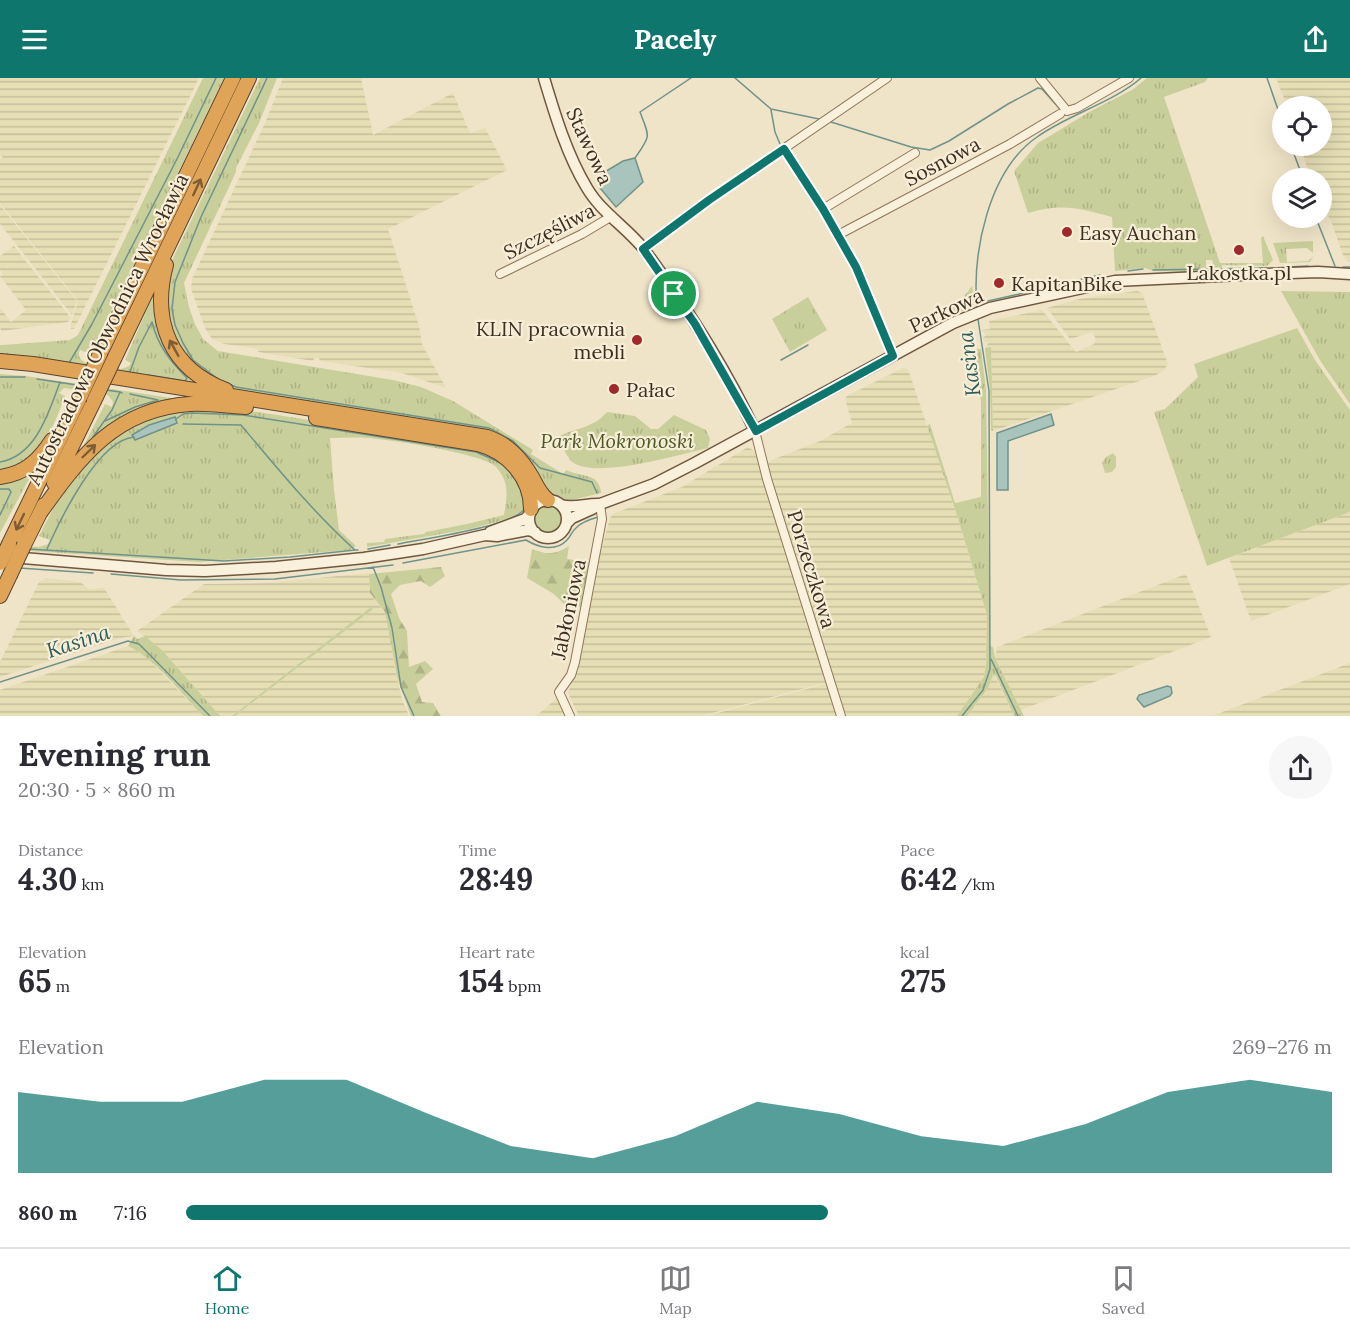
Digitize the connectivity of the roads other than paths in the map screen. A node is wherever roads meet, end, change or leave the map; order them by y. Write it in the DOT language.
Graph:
graph roads {
  1 [pos="233,78"];
  2 [pos="249,78"];
  3 [pos="544,78"];
  4 [pos="887,78"];
  5 [pos="1040,78"];
  6 [pos="1129,78"];
  7 [pos="1064,113"];
  8 [pos="784,149"];
  9 [pos="915,153"];
  10 [pos="823,209"];
  11 [pos="612,216"];
  12 [pos="838,235"];
  13 [pos="172,240"];
  14 [pos="643,249"];
  15 [pos="500,274"];
  16 [pos="1350,274"];
  17 [pos="893,356"];
  18 [pos="0,361"];
  19 [pos="0,370"];
  20 [pos="283,403"];
  21 [pos="254,408"];
  22 [pos="73,412"];
  23 [pos="756,431"];
  24 [pos="0,477"];
  25 [pos="554,503"];
  26 [pos="600,504"];
  27 [pos="530,512"];
  28 [pos="40,513"];
  29 [pos="567,523"];
  30 [pos="535,532"];
  31 [pos="485,536"];
  32 [pos="0,556"];
  33 [pos="0,563"];
  34 [pos="0,596"];
  35 [pos="570,716"];
  36 [pos="841,716"];
  1 -- 22 [label="highway, Autostradowa Obwodnica Wrocławia, bridge"];
  13 -- 2 [label="highway, Autostradowa Obwodnica Wrocławia, one-way"];
  3 -- 11 [label="main road, Stawowa"];
  4 -- 8 [label="street"];
  5 -- 7 [label="street"];
  6 -- 7 [label="street, Sosnowa"];
  7 -- 12 [label="street, Sosnowa"];
  8 -- 10 [label="street"];
  8 -- 14 [label="street"];
  9 -- 10 [label="street"];
  10 -- 12 [label="street"];
  11 -- 14 [label="main road, Stawowa"];
  11 -- 15 [label="street, Szczęśliwa"];
  12 -- 17 [label="street"];
  20 -- 13 [label="highway, one-way"];
  13 -- 28 [label="highway, Autostradowa Obwodnica Wrocławia, bridge"];
  14 -- 23 [label="main road, Stawowa"];
  16 -- 17 [label="main road, Parkowa"];
  17 -- 23 [label="main road, Parkowa"];
  18 -- 20 [label="highway"];
  19 -- 21 [label="highway"];
  20 -- 25 [label="highway"];
  21 -- 27 [label="highway"];
  28 -- 21 [label="highway, one-way"];
  22 -- 24 [label="highway"];
  22 -- 33 [label="highway, Autostradowa Obwodnica Wrocławia, one-way, bridge"];
  23 -- 26 [label="main road, Parkowa"];
  23 -- 36 [label="street, Porzeczkowa"];
  25 -- 26 [label="main road, Parkowa"];
  25 -- 27 [label="main road"];
  25 -- 29 [label="main road"];
  26 -- 29 [label="main road, Parkowa"];
  26 -- 35 [label="street, Jabłoniowa"];
  27 -- 30 [label="main road"];
  27 -- 31 [label="main road"];
  28 -- 34 [label="highway, Autostradowa Obwodnica Wrocławia, bridge"];
  29 -- 30 [label="main road"];
  30 -- 31 [label="main road"];
  31 -- 32 [label="main road"];
}
